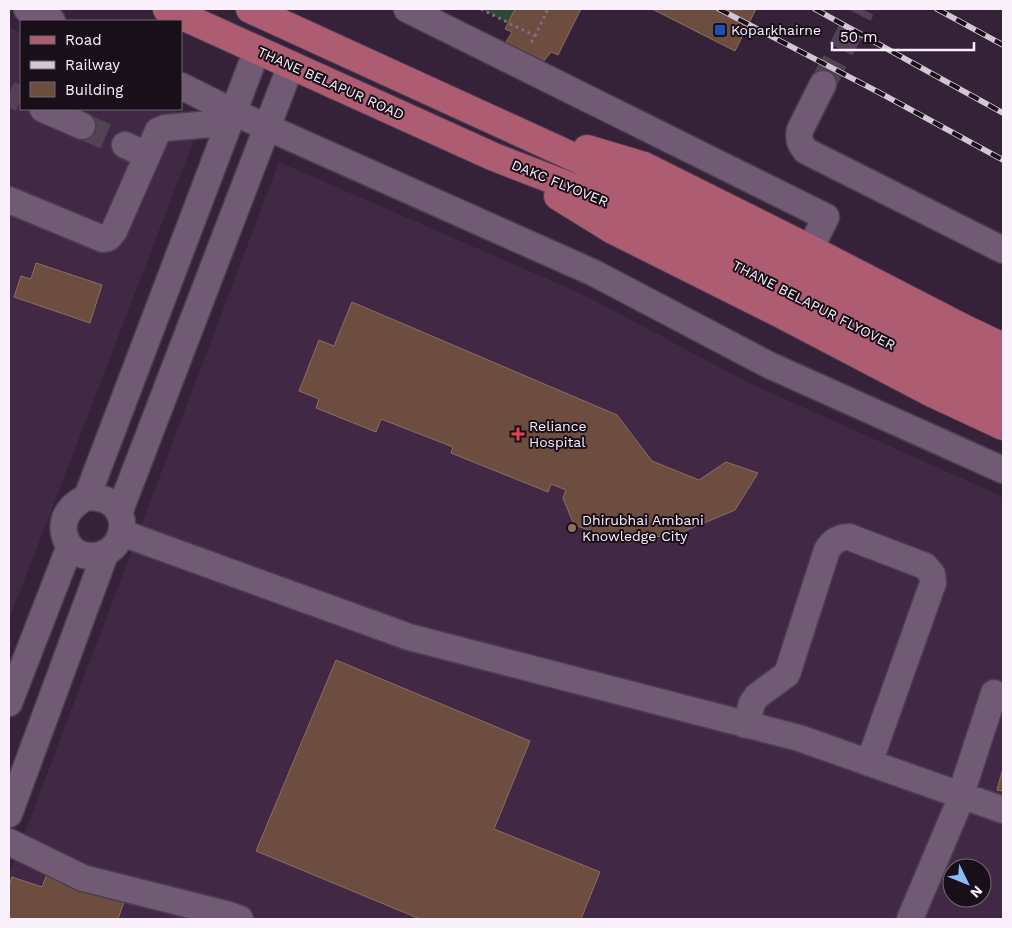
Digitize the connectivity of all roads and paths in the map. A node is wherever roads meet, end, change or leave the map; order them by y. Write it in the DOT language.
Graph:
graph roads {
  1 [pos="27,9"];
  2 [pos="167,9"];
  3 [pos="250,9"];
  4 [pos="407,9"];
  5 [pos="481,9"];
  6 [pos="548,9"];
  7 [pos="50,20"];
  8 [pos="535,36"];
  9 [pos="257,50"];
  10 [pos="291,65"];
  11 [pos="520,66"];
  12 [pos="823,84"];
  13 [pos="182,86"];
  14 [pos="46,110"];
  15 [pos="233,112"];
  16 [pos="82,126"];
  17 [pos="267,127"];
  18 [pos="509,127"];
  19 [pos="494,157"];
  20 [pos="630,198"];
  21 [pos="9,200"];
  22 [pos="810,249"];
  23 [pos="1003,250"];
  24 [pos="1003,347"];
  25 [pos="1003,373"];
  26 [pos="1003,400"];
  27 [pos="1003,426"];
  28 [pos="1003,470"];
  29 [pos="87,497"];
  30 [pos="120,523"];
  31 [pos="70,546"];
  32 [pos="105,554"];
  33 [pos="994,693"];
  34 [pos="9,703"];
  35 [pos="746,725"];
  36 [pos="868,763"];
  37 [pos="962,796"];
  38 [pos="1003,810"];
  39 [pos="9,814"];
  40 [pos="9,842"];
  41 [pos="240,919"];
  42 [pos="910,919"];
  1 -- 7 [label="street"];
  2 -- 9 [label="main road, THANE BELAPUR ROAD"];
  3 -- 18 [label="main road"];
  4 -- 11 [label="street"];
  5 -- 8 [label="path"];
  6 -- 8 [label="path"];
  8 -- 11 [label="path"];
  9 -- 10 [label="main road, THANE BELAPUR ROAD"];
  9 -- 15 [label="street"];
  10 -- 17 [label="street"];
  10 -- 19 [label="main road, THANE BELAPUR ROAD"];
  11 -- 22 [label="street"];
  12 -- 23 [label="street"];
  13 -- 15 [label="street"];
  14 -- 16 [label="street"];
  15 -- 17 [label="street"];
  15 -- 21 [label="street"];
  15 -- 29 [label="street"];
  17 -- 28 [label="street"];
  17 -- 30 [label="street"];
  18 -- 20 [label="main road, DAKC FLYOVER"];
  18 -- 22 [label="main road"];
  19 -- 20 [label="main road, DAKC FLYOVER"];
  19 -- 27 [label="main road"];
  20 -- 25 [label="main road, THANE BELAPUR FLYOVER"];
  20 -- 26 [label="main road, THANE BELAPUR FLYOVER"];
  22 -- 24 [label="main road"];
  29 -- 30 [label="street"];
  29 -- 31 [label="street"];
  30 -- 32 [label="street"];
  30 -- 35 [label="street"];
  31 -- 32 [label="street"];
  31 -- 34 [label="street"];
  32 -- 39 [label="street"];
  33 -- 37 [label="street"];
  35 -- 36 [label="street"];
  35 -- 36 [label="street"];
  36 -- 37 [label="street"];
  37 -- 38 [label="street"];
  37 -- 42 [label="street"];
  40 -- 41 [label="street"];
}
